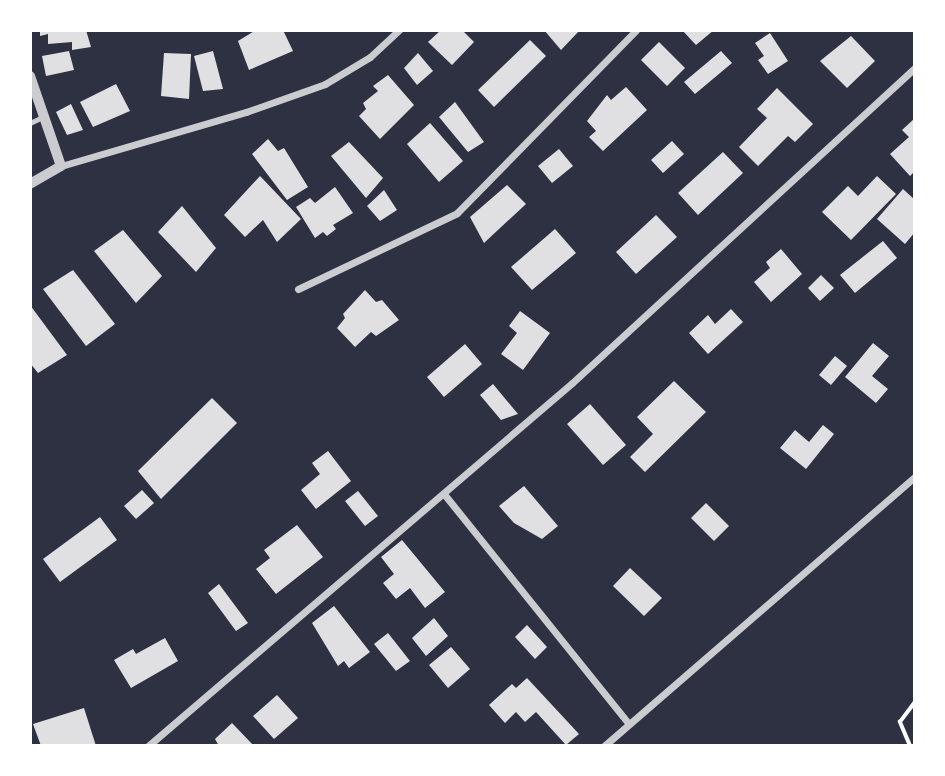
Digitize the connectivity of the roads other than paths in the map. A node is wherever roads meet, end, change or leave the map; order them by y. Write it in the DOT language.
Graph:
graph roads {
  1 [pos="399,30"];
  2 [pos="636,30"];
  3 [pos="915,68"];
  4 [pos="30,76"];
  5 [pos="44,116"];
  6 [pos="30,123"];
  7 [pos="61,166"];
  8 [pos="30,184"];
  9 [pos="298,289"];
  10 [pos="915,477"];
  11 [pos="444,494"];
  12 [pos="629,724"];
  13 [pos="148,746"];
  14 [pos="604,746"];
  1 -- 7 [label="street"];
  2 -- 9 [label="street"];
  3 -- 11 [label="street"];
  4 -- 5 [label="street"];
  5 -- 6 [label="lane"];
  5 -- 7 [label="street"];
  7 -- 8 [label="street"];
  10 -- 12 [label="street"];
  11 -- 12 [label="street"];
  11 -- 13 [label="street"];
  12 -- 14 [label="street"];
}
